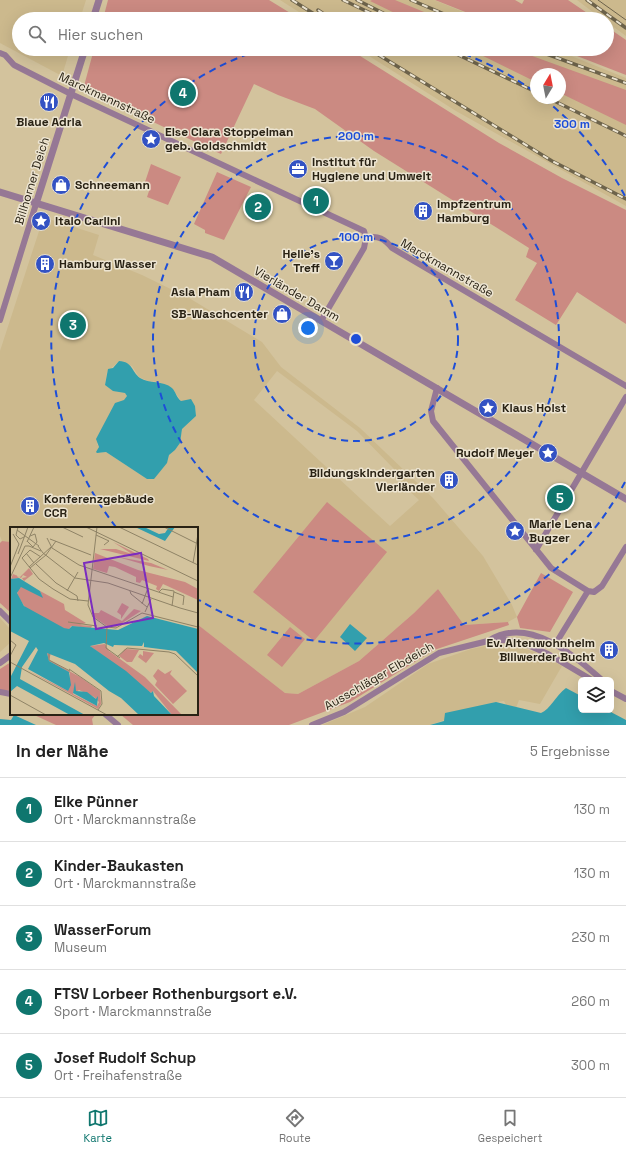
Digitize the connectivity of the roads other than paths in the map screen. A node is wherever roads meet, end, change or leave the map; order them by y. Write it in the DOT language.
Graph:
graph roads {
  1 [pos="99,0"];
  2 [pos="95,12"];
  3 [pos="0,53"];
  4 [pos="82,56"];
  5 [pos="71,94"];
  6 [pos="0,192"];
  7 [pos="36,204"];
  8 [pos="366,238"];
  9 [pos="0,320"];
  10 [pos="321,321"];
  11 [pos="626,386"];
  12 [pos="437,388"];
  13 [pos="626,397"];
  14 [pos="581,472"];
  15 [pos="626,499"];
  16 [pos="626,547"];
  17 [pos="536,550"];
  18 [pos="588,591"];
  19 [pos="0,611"];
  20 [pos="10,621"];
  21 [pos="488,641"];
  22 [pos="556,643"];
  23 [pos="10,656"];
  24 [pos="0,663"];
  25 [pos="587,677"];
  26 [pos="598,677"];
  27 [pos="0,692"];
  28 [pos="614,692"];
  29 [pos="10,694"];
  30 [pos="626,699"];
  31 [pos="106,715"];
  32 [pos="118,725"];
  33 [pos="312,725"];
  1 -- 2 [label="street"];
  3 -- 5 [label="street, Marckmannstraße"];
  4 -- 5 [label="street, Billhorner Deich"];
  5 -- 7 [label="street, Billhorner Deich"];
  5 -- 8 [label="street, Marckmannstraße"];
  6 -- 7 [label="street, Vierländer Damm"];
  7 -- 9 [label="street, Billhorner Deich"];
  7 -- 10 [label="street, Vierländer Damm"];
  8 -- 10 [label="street"];
  8 -- 11 [label="street, Marckmannstraße"];
  10 -- 12 [label="street, Vierländer Damm"];
  12 -- 14 [label="street, Vierländer Damm"];
  12 -- 17 [label="street"];
  13 -- 14 [label="street"];
  14 -- 15 [label="street, Vierländer Damm"];
  14 -- 17 [label="street"];
  16 -- 18 [label="street"];
  17 -- 18 [label="street"];
  18 -- 22 [label="street"];
  19 -- 20 [label="street"];
  21 -- 22 [label="street"];
  21 -- 25 [label="street, Ausschläger Elbdeich"];
  21 -- 33 [label="street, Ausschläger Elbdeich"];
  22 -- 26 [label="street"];
  23 -- 24 [label="street"];
  27 -- 29 [label="street"];
  28 -- 30 [label="street"];
  31 -- 32 [label="street"];
}
